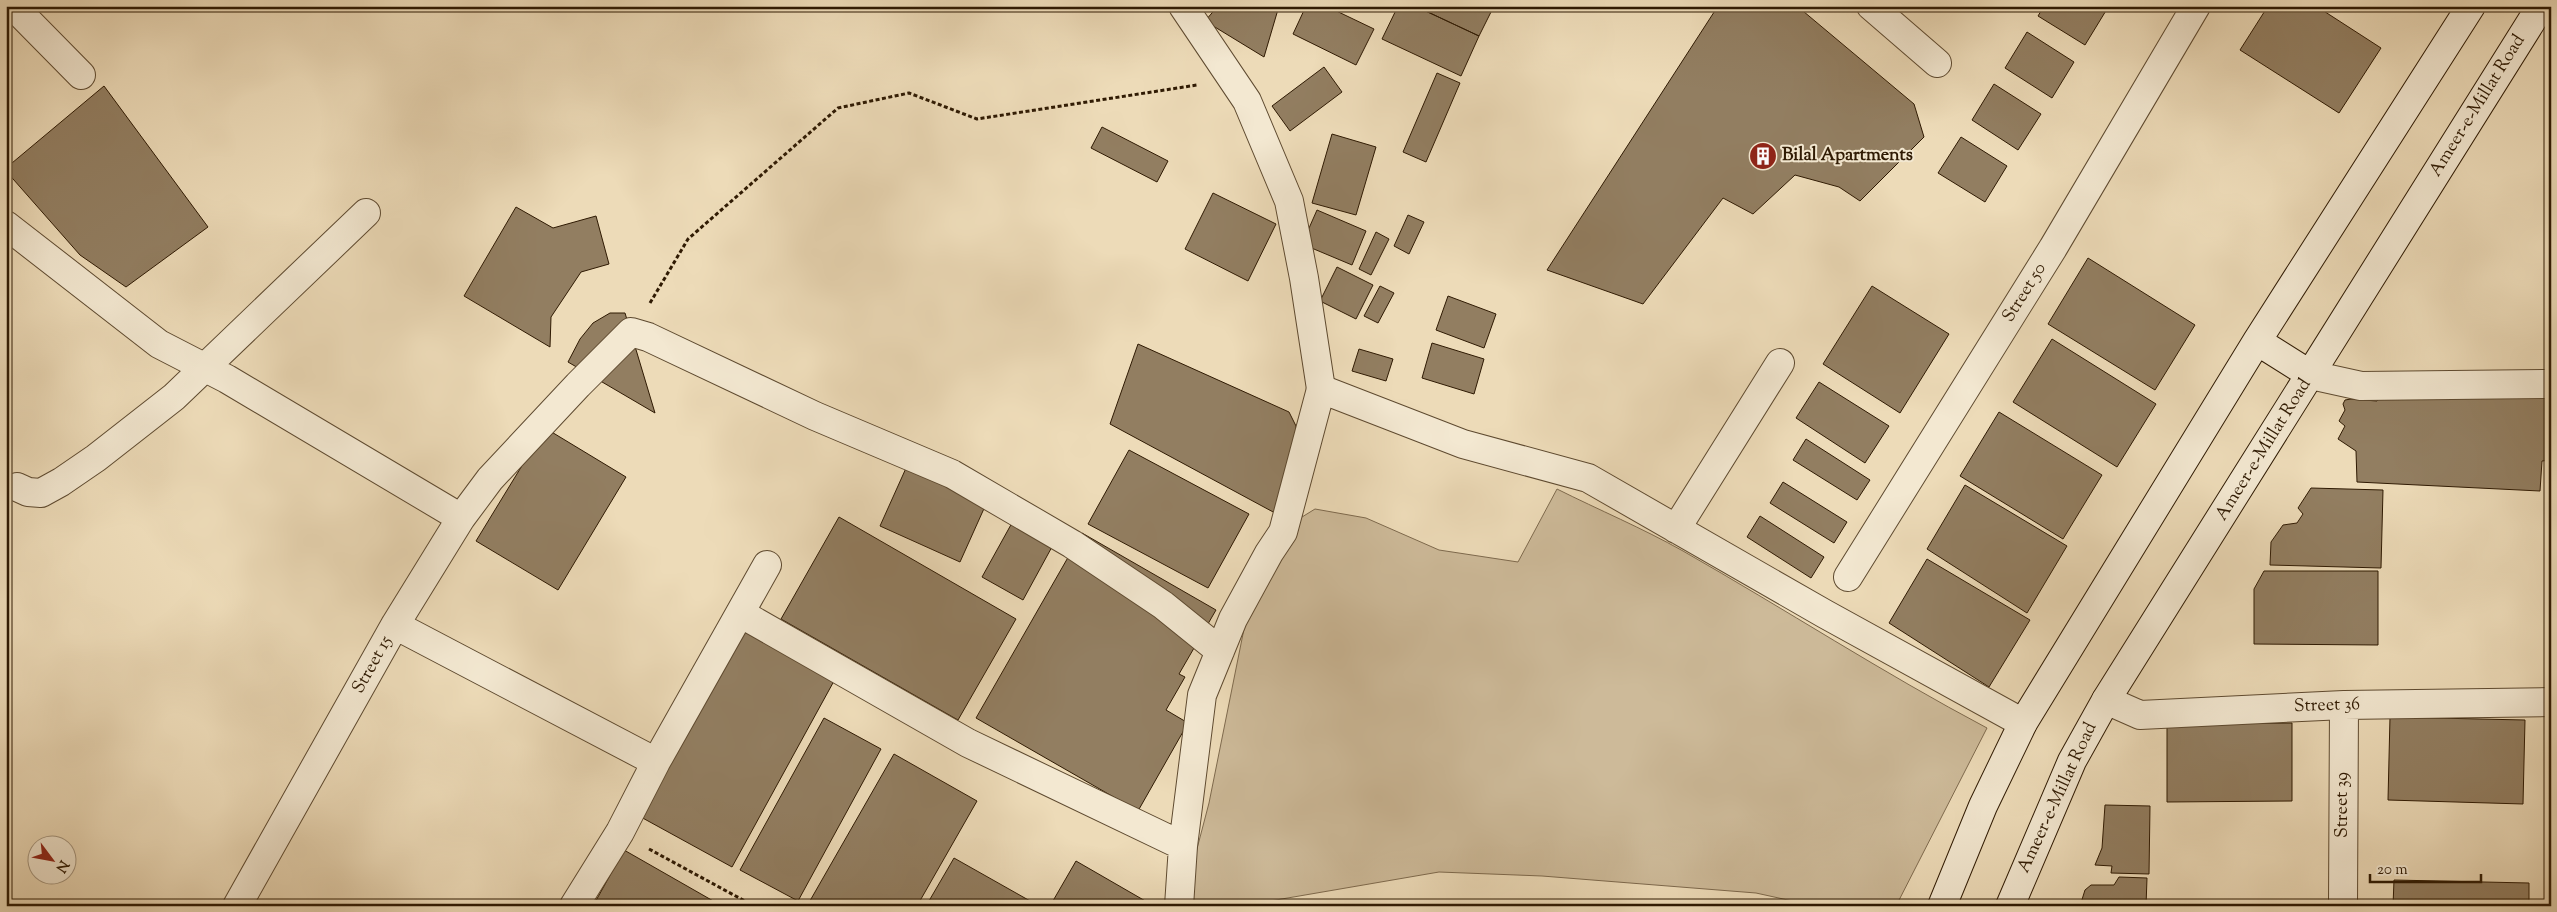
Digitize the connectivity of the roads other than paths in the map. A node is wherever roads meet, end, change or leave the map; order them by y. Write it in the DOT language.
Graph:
graph roads {
  1 [pos="13,6"];
  2 [pos="1182,6"];
  3 [pos="2196,6"];
  4 [pos="2471,6"];
  5 [pos="2541,6"];
  6 [pos="1875,8"];
  7 [pos="1936,63"];
  8 [pos="81,75"];
  9 [pos="366,213"];
  10 [pos="6,225"];
  11 [pos="2257,341"];
  12 [pos="1780,363"];
  13 [pos="206,368"];
  14 [pos="2311,375"];
  15 [pos="2551,384"];
  16 [pos="1321,389"];
  17 [pos="17,487"];
  18 [pos="460,518"];
  19 [pos="1676,529"];
  20 [pos="767,565"];
  21 [pos="1848,577"];
  22 [pos="740,613"];
  23 [pos="395,625"];
  24 [pos="1220,651"];
  25 [pos="2106,700"];
  26 [pos="2551,702"];
  27 [pos="2344,705"];
  28 [pos="2023,723"];
  29 [pos="656,762"];
  30 [pos="1183,846"];
  31 [pos="237,906"];
  32 [pos="574,906"];
  33 [pos="1179,906"];
  34 [pos="1942,906"];
  35 [pos="2010,906"];
  36 [pos="2343,906"];
  1 -- 8 [label="street"];
  2 -- 16 [label="street"];
  3 -- 21 [label="street, Street 50"];
  4 -- 11 [label="street"];
  5 -- 14 [label="street, Ameer-e-Millat Road"];
  6 -- 7 [label="street"];
  9 -- 13 [label="street"];
  10 -- 13 [label="street"];
  11 -- 14 [label="street"];
  11 -- 28 [label="street"];
  12 -- 19 [label="street"];
  13 -- 17 [label="street"];
  13 -- 18 [label="street"];
  14 -- 15 [label="street"];
  14 -- 25 [label="street, Ameer-e-Millat Road"];
  16 -- 19 [label="street"];
  16 -- 24 [label="street"];
  18 -- 23 [label="street, Street 15"];
  18 -- 24 [label="street, Street 15"];
  19 -- 28 [label="street"];
  20 -- 22 [label="street"];
  22 -- 29 [label="street"];
  22 -- 30 [label="street"];
  23 -- 29 [label="street"];
  23 -- 31 [label="street, Street 15"];
  24 -- 30 [label="street"];
  25 -- 27 [label="street, Street 36"];
  25 -- 35 [label="street, Ameer-e-Millat Road"];
  26 -- 27 [label="street, Street 36"];
  27 -- 36 [label="street, Street 39"];
  28 -- 34 [label="street"];
  29 -- 32 [label="street"];
  30 -- 33 [label="street"];
}
